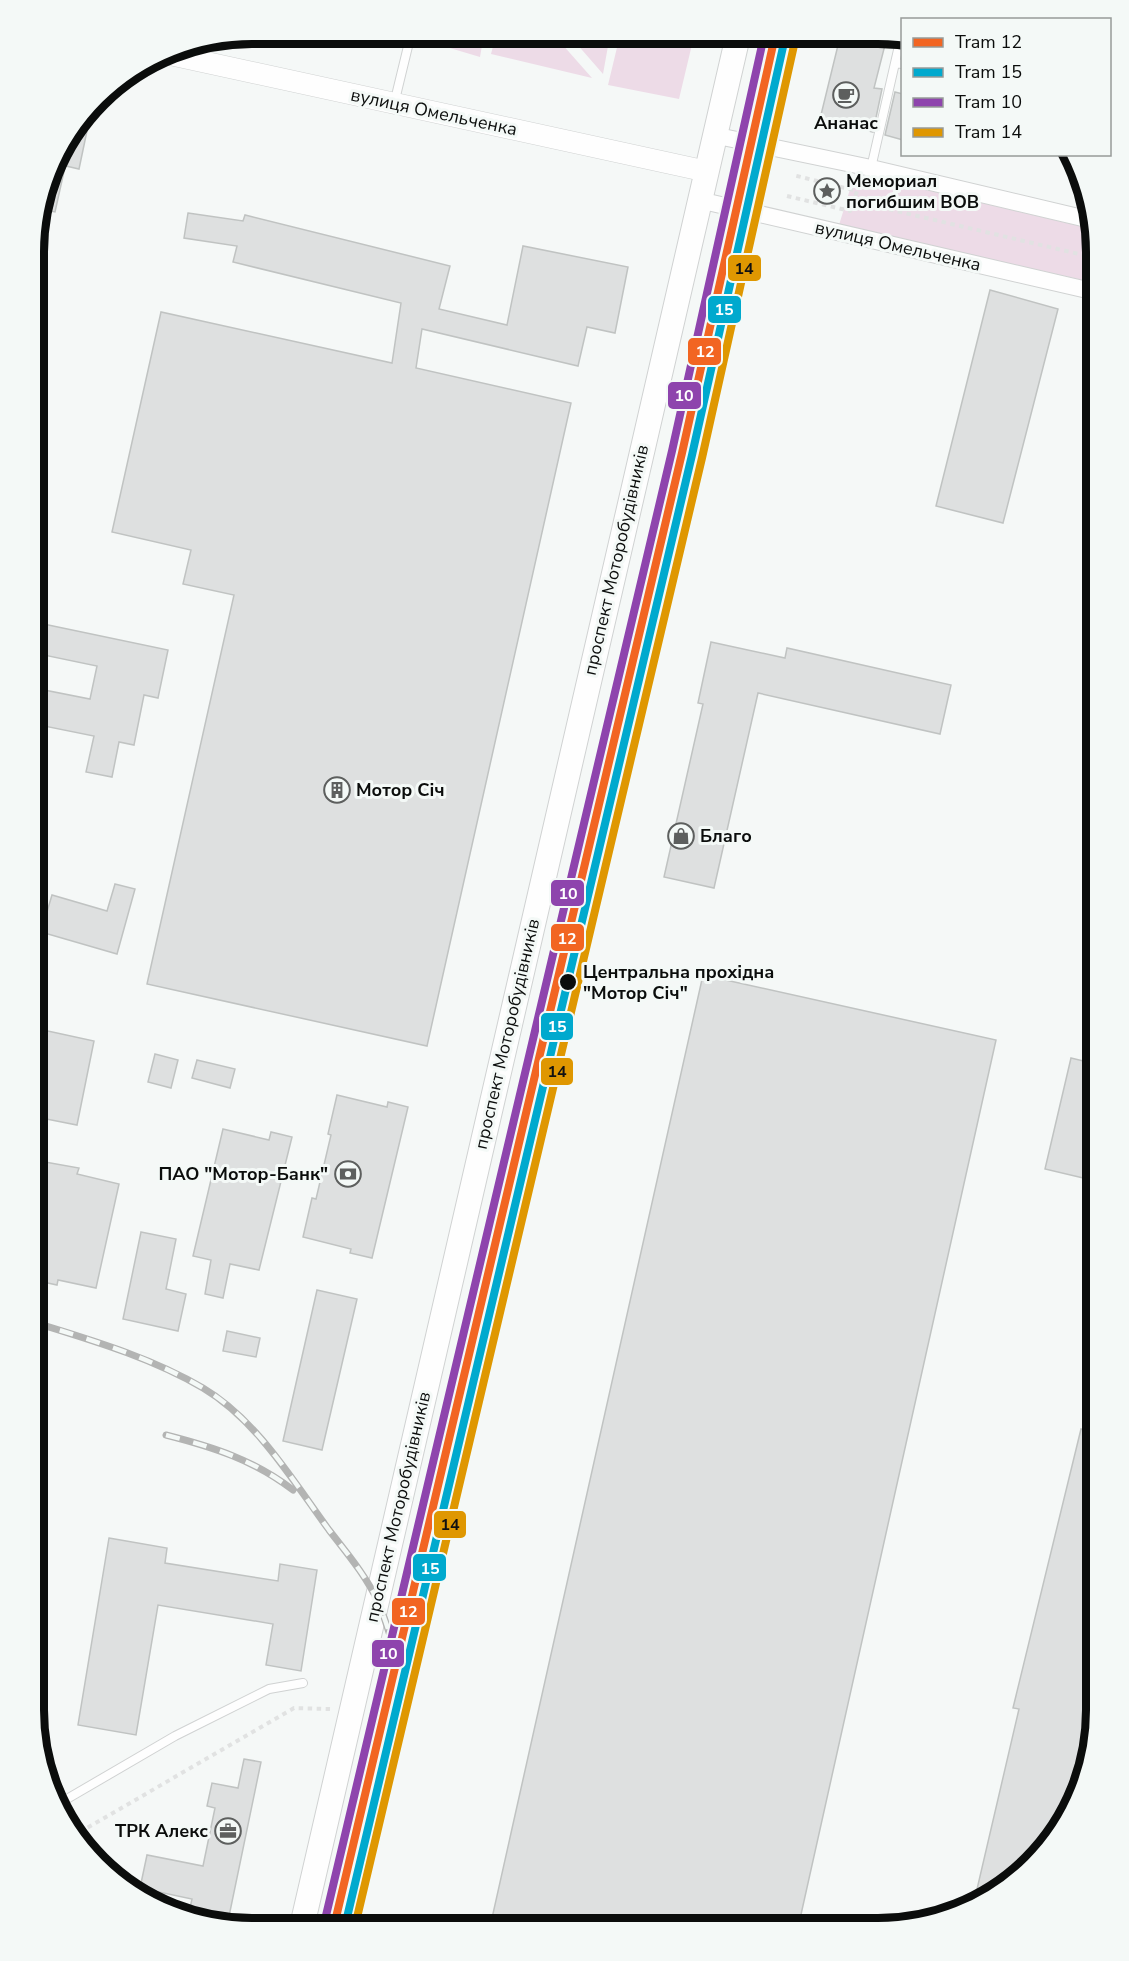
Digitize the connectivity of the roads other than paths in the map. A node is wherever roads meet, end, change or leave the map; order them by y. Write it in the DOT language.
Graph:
graph roads {
  1 [pos="409,44"];
  2 [pos="736,44"];
  3 [pos="900,45"];
  4 [pos="180,57"];
  5 [pos="899,63"];
  6 [pos="394,104"];
  7 [pos="713,135"];
  8 [pos="871,168"];
  9 [pos="705,171"];
  10 [pos="699,200"];
  11 [pos="1082,218"];
  12 [pos="1086,289"];
  13 [pos="303,1683"];
  14 [pos="65,1800"];
  15 [pos="304,1918"];
  1 -- 6 [label="lane"];
  2 -- 7 [label="main road, проспект Моторобудівників"];
  3 -- 5 [label="lane"];
  4 -- 6 [label="street, вулиця Омельченка"];
  5 -- 8 [label="lane"];
  6 -- 9 [label="street, вулиця Омельченка"];
  7 -- 8 [label="street"];
  7 -- 9 [label="main road, проспект Моторобудівників"];
  8 -- 11 [label="street"];
  9 -- 10 [label="main road, проспект Моторобудівників"];
  10 -- 12 [label="street, вулиця Омельченка"];
  10 -- 15 [label="main road, проспект Моторобудівників"];
  13 -- 14 [label="lane"];
}
